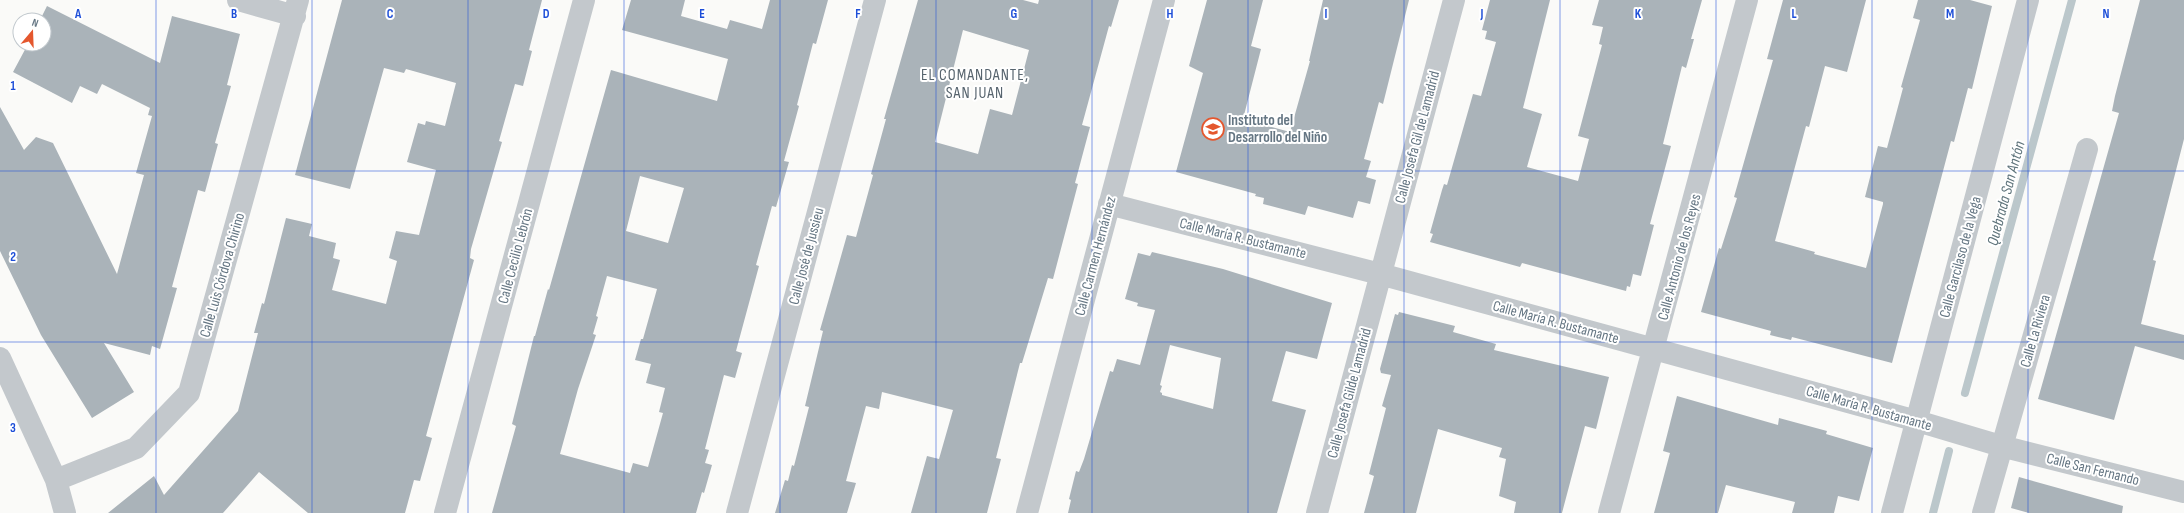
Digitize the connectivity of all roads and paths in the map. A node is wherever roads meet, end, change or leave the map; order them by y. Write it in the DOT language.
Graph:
graph roads {
  1 [pos="238,0"];
  2 [pos="584,0"];
  3 [pos="875,0"];
  4 [pos="1164,0"];
  5 [pos="1454,0"];
  6 [pos="1747,0"];
  7 [pos="2028,0"];
  8 [pos="297,8"];
  9 [pos="2087,149"];
  10 [pos="1110,204"];
  11 [pos="1380,274"];
  12 [pos="1654,348"];
  13 [pos="0,358"];
  14 [pos="1917,421"];
  15 [pos="2001,446"];
  16 [pos="56,480"];
  17 [pos="2184,492"];
  18 [pos="65,513"];
  19 [pos="445,513"];
  20 [pos="737,513"];
  21 [pos="1027,513"];
  22 [pos="1317,513"];
  23 [pos="1609,513"];
  24 [pos="1892,513"];
  25 [pos="1983,513"];
  1 -- 8 [label="street"];
  2 -- 19 [label="street, Calle Cecilio Lebrón"];
  3 -- 20 [label="street, Calle José de Jussieu"];
  4 -- 10 [label="street, Calle Carmen Hernández"];
  5 -- 11 [label="street, Calle Josefa Gil de Lamadrid"];
  6 -- 12 [label="street, Calle Antonio de los Reyes"];
  7 -- 14 [label="street, Calle Garcilaso de la Vega"];
  8 -- 16 [label="street, Calle Luis Córdova Chirino"];
  9 -- 15 [label="street, Calle La Riviera"];
  10 -- 11 [label="street, Calle María R. Bustamante"];
  10 -- 21 [label="street, Calle Carmen Hernández"];
  11 -- 12 [label="street, Calle María R. Bustamante"];
  11 -- 22 [label="street, Calle Josefa Gilde Lamadrid"];
  12 -- 14 [label="street, Calle María R. Bustamante"];
  12 -- 23 [label="street, Calle Antonio de los Reyes"];
  13 -- 16 [label="street"];
  14 -- 15 [label="street, Calle María R. Bustamante"];
  14 -- 24 [label="street, Calle Garcilaso de la Vega"];
  15 -- 17 [label="street, Calle San Fernando"];
  15 -- 25 [label="street, Calle La Riviera"];
  16 -- 18 [label="street"];
}
